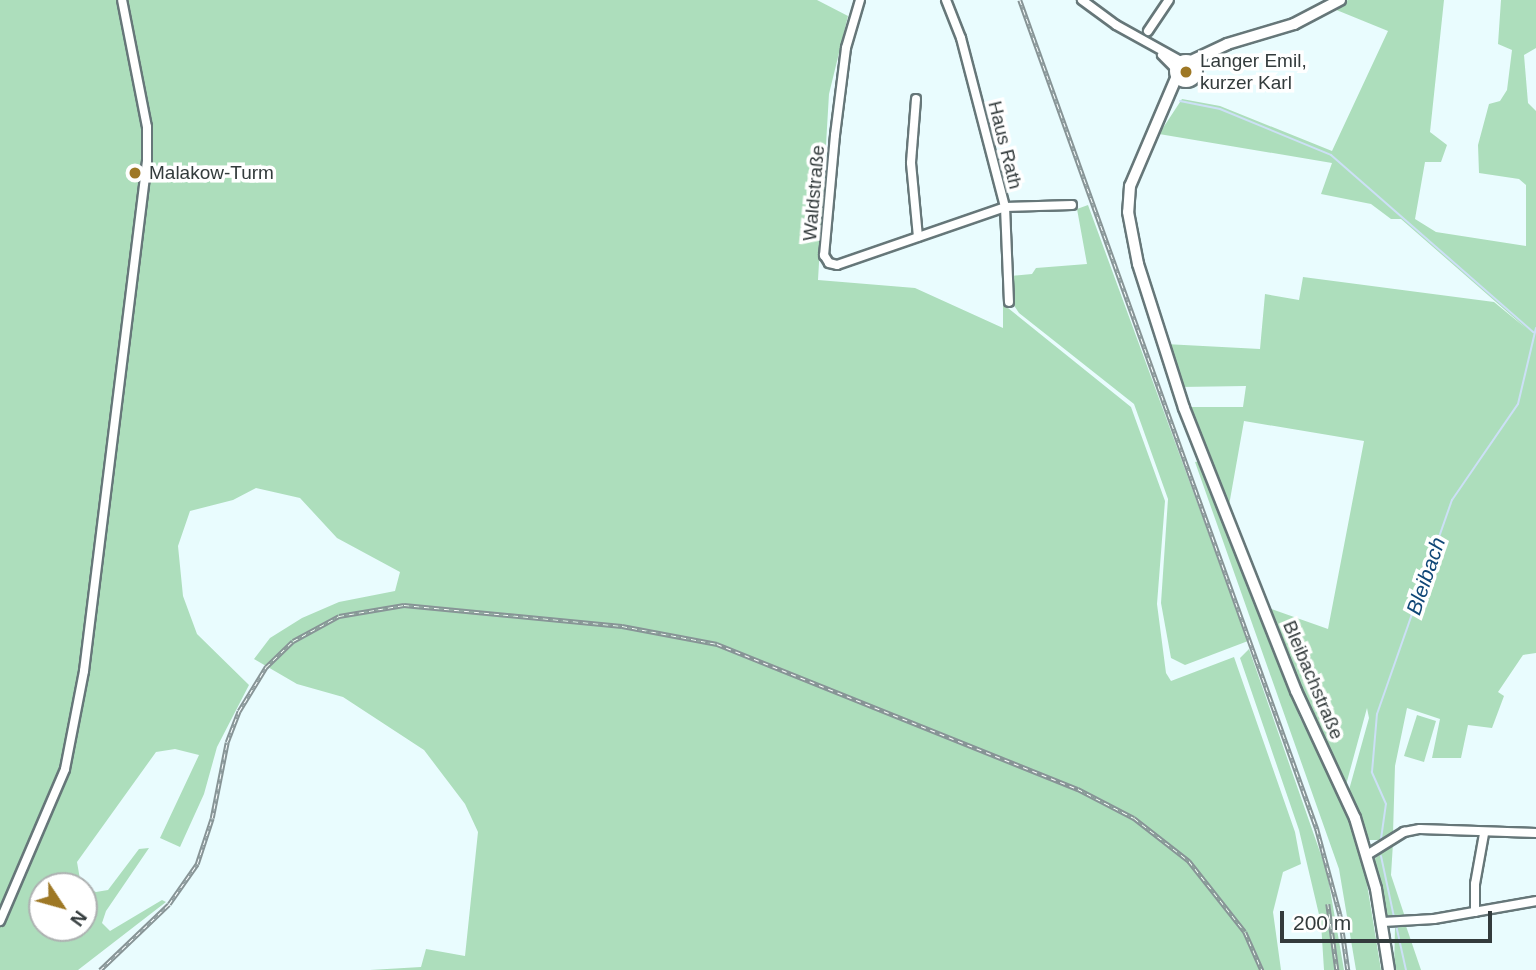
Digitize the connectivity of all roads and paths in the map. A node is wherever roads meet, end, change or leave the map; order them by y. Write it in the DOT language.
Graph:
graph roads {
  1 [pos="122,0"];
  2 [pos="860,0"];
  3 [pos="946,0"];
  4 [pos="1082,0"];
  5 [pos="1169,0"];
  6 [pos="1340,0"];
  7 [pos="1148,31"];
  8 [pos="1185,70"];
  9 [pos="916,99"];
  10 [pos="1072,205"];
  11 [pos="1005,207"];
  12 [pos="918,237"];
  13 [pos="1009,302"];
  14 [pos="1536,833"];
  15 [pos="1484,834"];
  16 [pos="1367,855"];
  17 [pos="1536,901"];
  18 [pos="1475,912"];
  19 [pos="0,921"];
  20 [pos="1387,922"];
  21 [pos="1389,970"];
  1 -- 19 [label="street"];
  2 -- 12 [label="street, Waldstraße"];
  3 -- 11 [label="street, Haus Rath"];
  4 -- 8 [label="street"];
  5 -- 7 [label="street"];
  6 -- 8 [label="main road"];
  8 -- 16 [label="main road, Bleibachstraße"];
  9 -- 12 [label="street"];
  10 -- 11 [label="street, Waldstraße"];
  11 -- 12 [label="street, Waldstraße"];
  11 -- 13 [label="street, Haus Rath"];
  14 -- 15 [label="street"];
  15 -- 16 [label="street"];
  15 -- 18 [label="street"];
  16 -- 20 [label="main road, Bleibachstraße"];
  17 -- 18 [label="street"];
  18 -- 20 [label="street"];
  20 -- 21 [label="main road, Bleibachstraße"];
}
